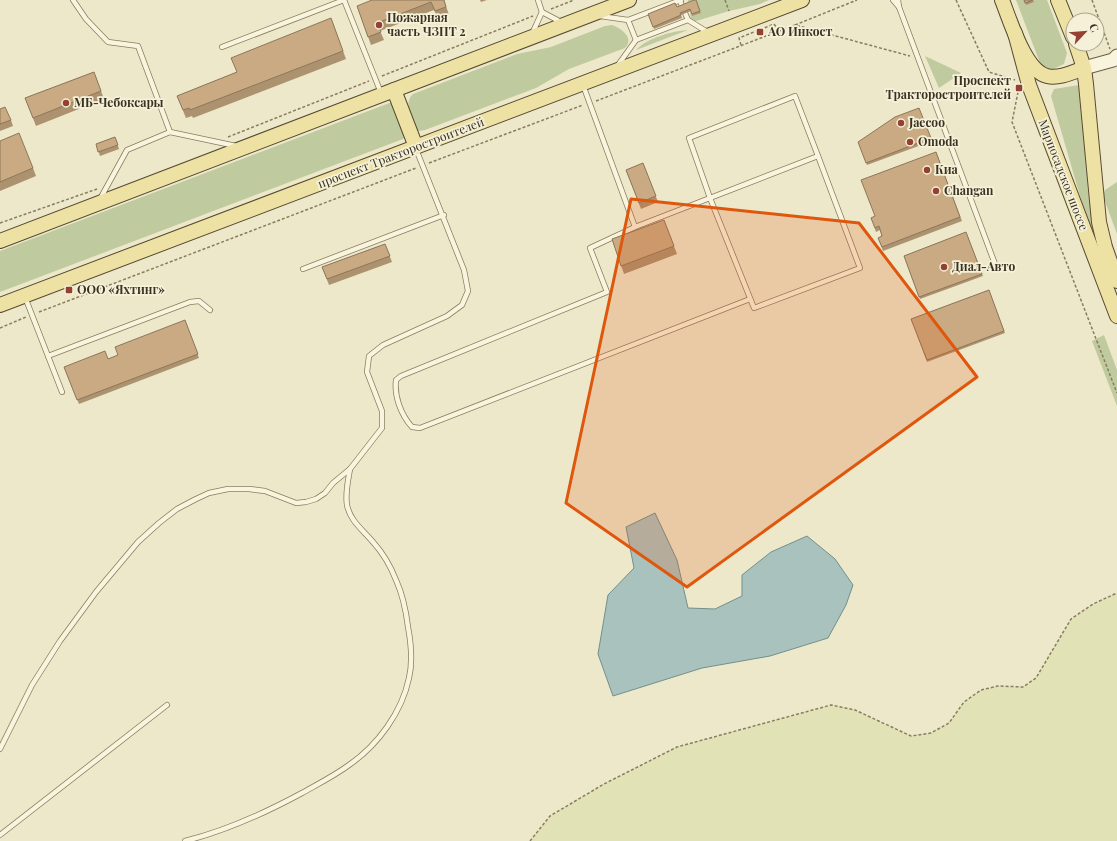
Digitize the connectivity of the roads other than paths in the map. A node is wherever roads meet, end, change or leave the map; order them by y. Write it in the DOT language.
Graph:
graph roads {
  1 [pos="73,0"];
  2 [pos="344,0"];
  3 [pos="538,0"];
  4 [pos="629,0"];
  5 [pos="681,0"];
  6 [pos="802,0"];
  7 [pos="892,0"];
  8 [pos="898,0"];
  9 [pos="1002,0"];
  10 [pos="1058,0"];
  11 [pos="781,4"];
  12 [pos="899,7"];
  13 [pos="542,12"];
  14 [pos="591,14"];
  15 [pos="1065,17"];
  16 [pos="628,20"];
  17 [pos="688,20"];
  18 [pos="565,24"];
  19 [pos="1015,33"];
  20 [pos="711,34"];
  21 [pos="531,37"];
  22 [pos="636,40"];
  23 [pos="222,47"];
  24 [pos="1079,52"];
  25 [pos="1114,57"];
  26 [pos="1084,68"];
  27 [pos="614,72"];
  28 [pos="582,84"];
  29 [pos="388,92"];
  30 [pos="170,132"];
  31 [pos="416,147"];
  32 [pos="244,148"];
  33 [pos="818,156"];
  34 [pos="710,198"];
  35 [pos="98,204"];
  36 [pos="444,215"];
  37 [pos="635,227"];
  38 [pos="0,242"];
  39 [pos="995,264"];
  40 [pos="303,269"];
  41 [pos="1117,281"];
  42 [pos="25,296"];
  43 [pos="750,299"];
  44 [pos="0,305"];
  45 [pos="210,310"];
  46 [pos="1117,316"];
  47 [pos="48,356"];
  48 [pos="62,392"];
  49 [pos="350,469"];
  50 [pos="167,706"];
  51 [pos="0,749"];
  52 [pos="0,835"];
  53 [pos="185,841"];
  1 -- 30 [label="lane"];
  2 -- 23 [label="lane"];
  2 -- 29 [label="lane"];
  3 -- 13 [label="lane"];
  4 -- 14 [label="main road"];
  5 -- 16 [label="lane"];
  5 -- 17 [label="lane"];
  6 -- 11 [label="main road, проспект Тракторостроителей"];
  7 -- 12 [label="lane"];
  8 -- 12 [label="lane"];
  9 -- 19 [label="main road, Марпосадское шоссе"];
  10 -- 15 [label="main road"];
  11 -- 20 [label="main road, проспект Тракторостроителей"];
  12 -- 39 [label="lane"];
  13 -- 18 [label="lane"];
  13 -- 21 [label="lane"];
  14 -- 16 [label="lane"];
  14 -- 18 [label="main road"];
  16 -- 22 [label="lane"];
  17 -- 20 [label="lane"];
  17 -- 22 [label="lane"];
  18 -- 21 [label="main road"];
  19 -- 26 [label="main road, Марпосадское шоссе"];
  19 -- 46 [label="main road, Марпосадское шоссе"];
  20 -- 27 [label="main road, проспект Тракторостроителей"];
  21 -- 29 [label="main road"];
  22 -- 27 [label="lane"];
  24 -- 26 [label="main road, Марпосадское шоссе"];
  25 -- 26 [label="street"];
  26 -- 41 [label="main road, Марпосадское шоссе"];
  27 -- 28 [label="main road, проспект Тракторостроителей"];
  28 -- 31 [label="main road, проспект Тракторостроителей"];
  28 -- 37 [label="lane"];
  29 -- 31 [label="main road"];
  29 -- 32 [label="main road"];
  30 -- 32 [label="lane"];
  30 -- 35 [label="lane"];
  31 -- 36 [label="lane"];
  31 -- 42 [label="main road, проспект Тракторостроителей"];
  32 -- 35 [label="main road"];
  33 -- 34 [label="lane"];
  33 -- 34 [label="lane"];
  33 -- 43 [label="lane"];
  34 -- 37 [label="lane"];
  34 -- 43 [label="lane"];
  35 -- 38 [label="main road"];
  36 -- 40 [label="lane"];
  36 -- 49 [label="lane"];
  37 -- 43 [label="lane"];
  42 -- 44 [label="main road, проспект Тракторостроителей"];
  42 -- 47 [label="lane"];
  45 -- 47 [label="lane"];
  47 -- 48 [label="lane"];
  49 -- 51 [label="lane"];
  49 -- 53 [label="lane"];
  50 -- 52 [label="lane"];
}
